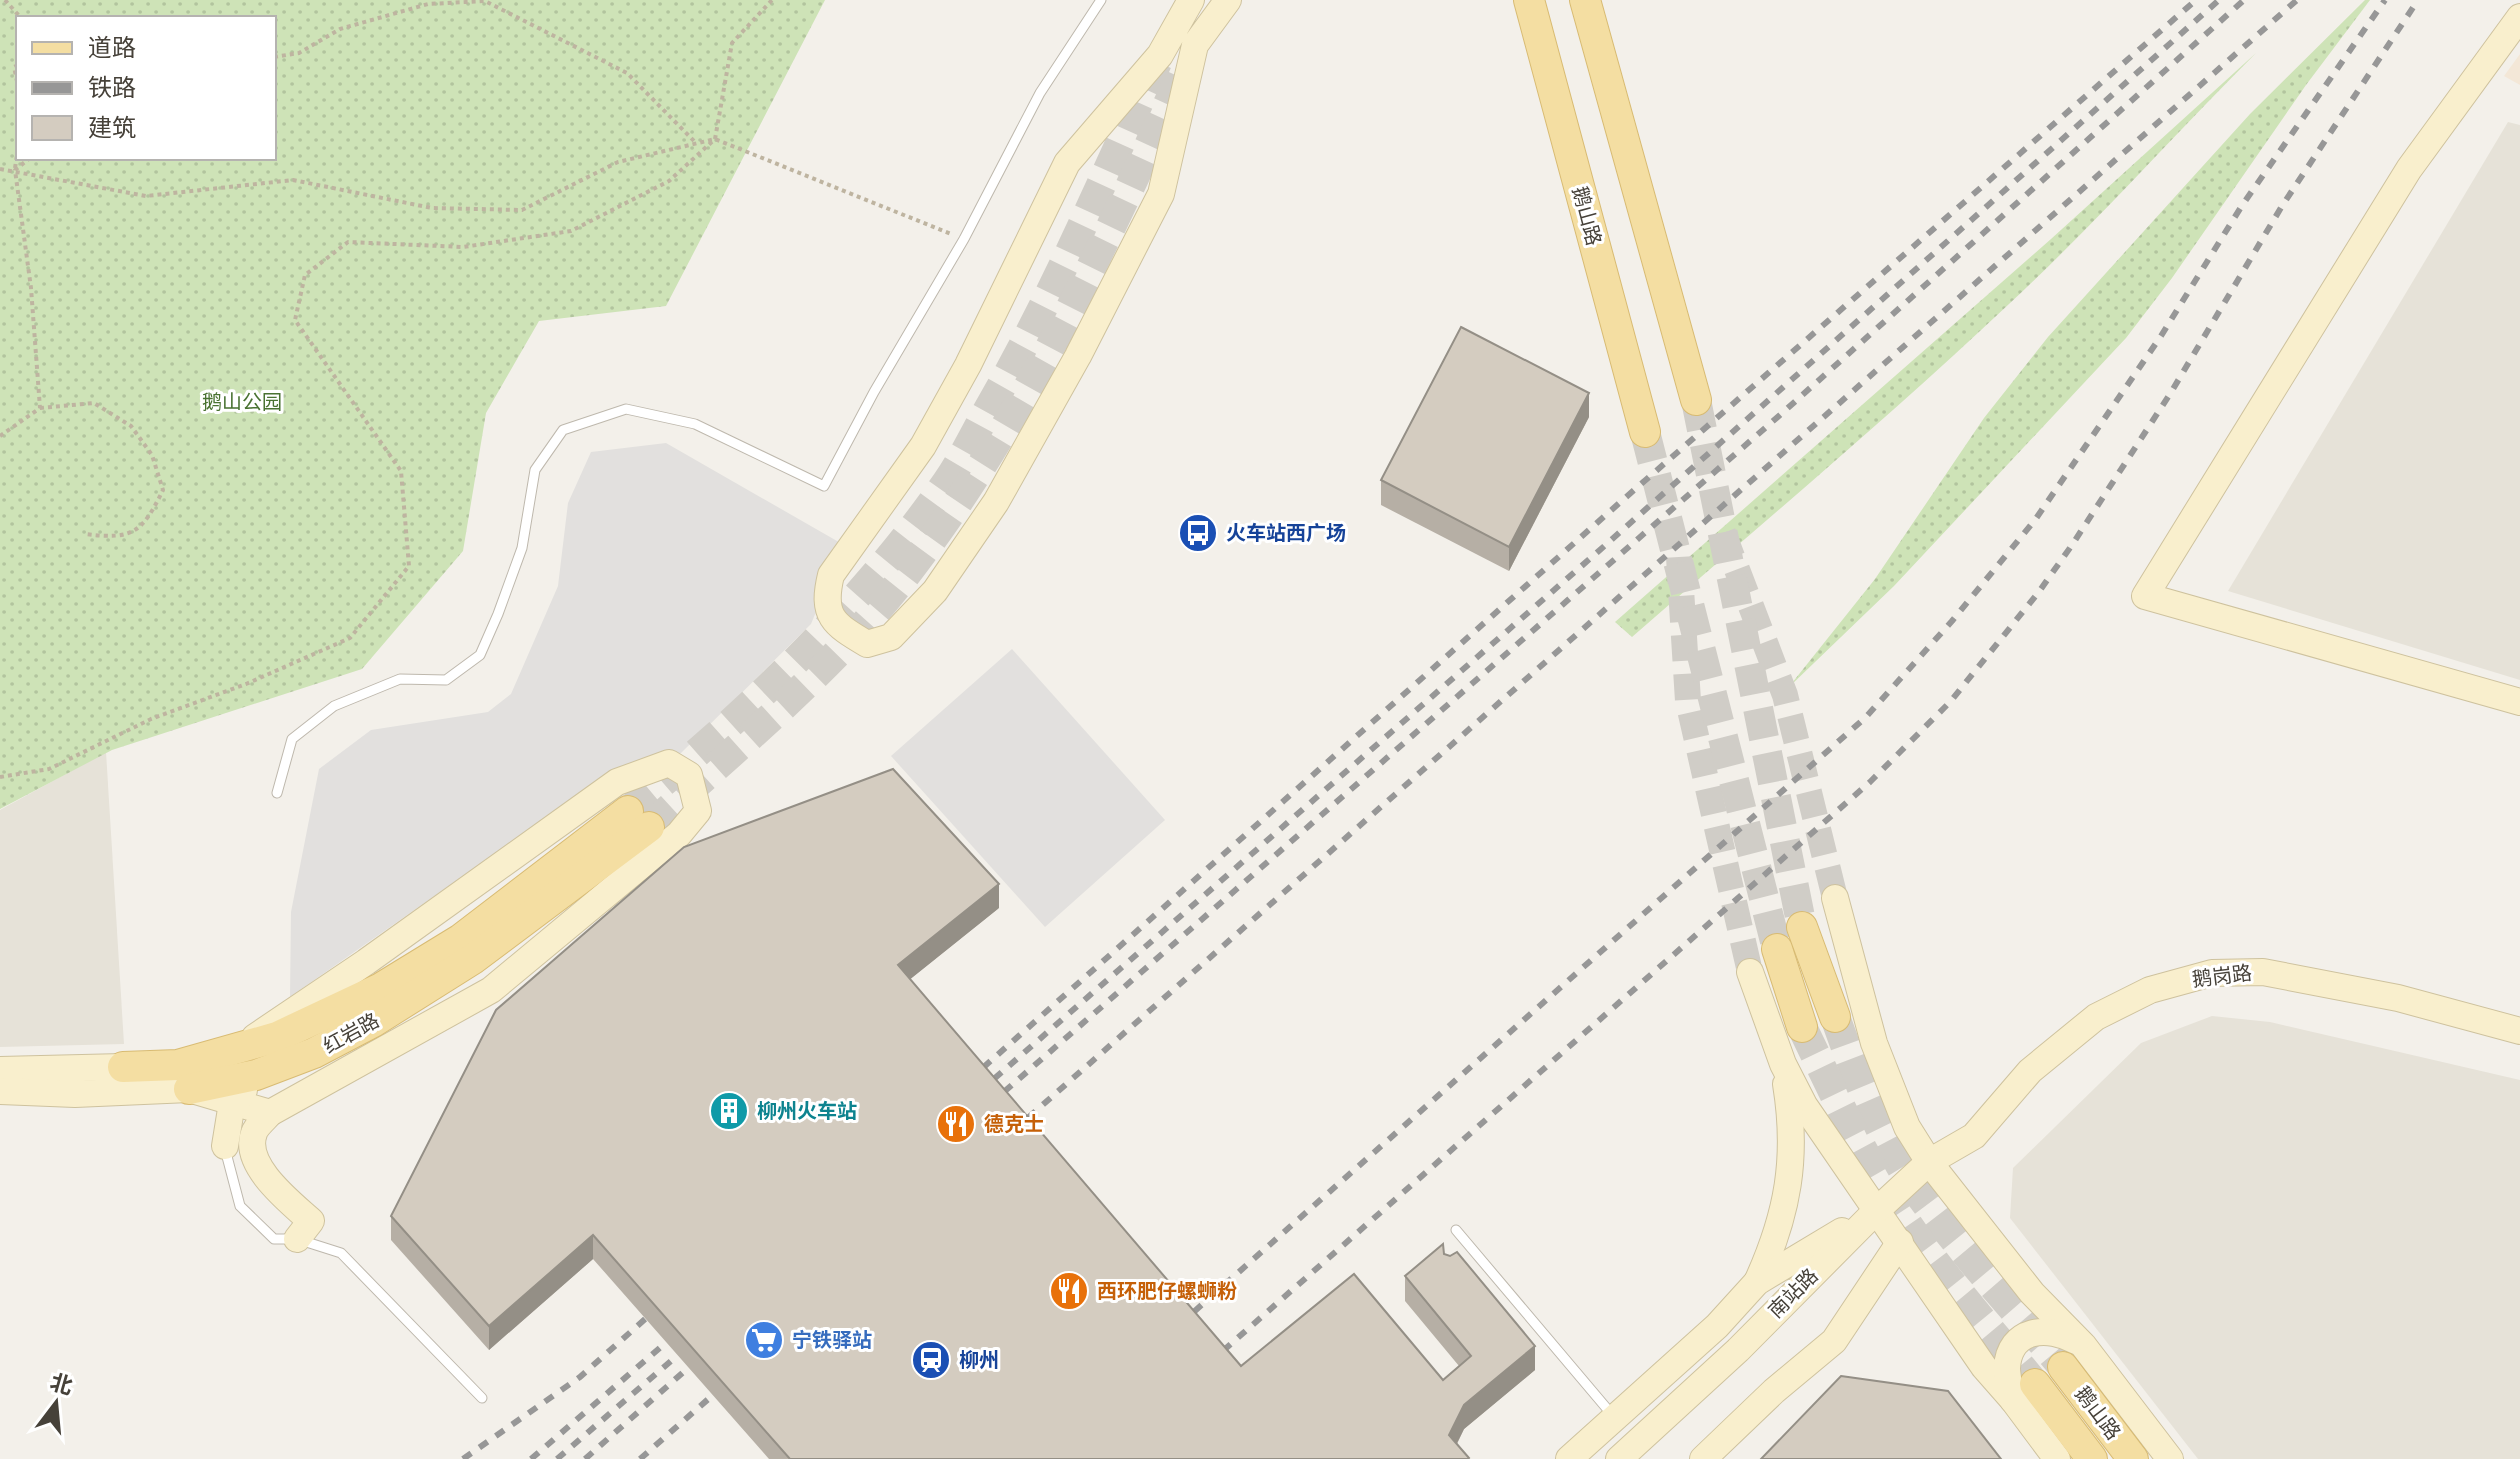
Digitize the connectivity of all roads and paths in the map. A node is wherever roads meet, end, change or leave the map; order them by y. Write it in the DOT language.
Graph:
graph roads {
  1 [pos="5,0"];
  2 [pos="503,0"];
  3 [pos="772,0"];
  4 [pos="1101,0"];
  5 [pos="1191,0"];
  6 [pos="1228,0"];
  7 [pos="1529,0"];
  8 [pos="1585,0"];
  9 [pos="504,10"];
  10 [pos="19,16"];
  11 [pos="2520,17"];
  12 [pos="276,57"];
  13 [pos="715,139"];
  14 [pos="696,143"];
  15 [pos="16,160"];
  16 [pos="28,160"];
  17 [pos="0,169"];
  18 [pos="15,170"];
  19 [pos="964,239"];
  20 [pos="1696,400"];
  21 [pos="40,408"];
  22 [pos="1645,432"];
  23 [pos="0,436"];
  24 [pos="85,534"];
  25 [pos="2520,702"];
  26 [pos="0,777"];
  27 [pos="277,793"];
  28 [pos="1835,898"];
  29 [pos="1802,927"];
  30 [pos="1777,949"];
  31 [pos="1750,972"];
  32 [pos="1835,1017"];
  33 [pos="1802,1027"];
  34 [pos="2520,1031"];
  35 [pos="238,1048"];
  36 [pos="1783,1064"];
  37 [pos="0,1070"];
  38 [pos="136,1072"];
  39 [pos="256,1075"];
  40 [pos="176,1084"];
  41 [pos="0,1091"];
  42 [pos="213,1109"];
  43 [pos="270,1113"];
  44 [pos="221,1134"];
  45 [pos="1974,1136"];
  46 [pos="1929,1162"];
  47 [pos="1876,1211"];
  48 [pos="1456,1230"];
  49 [pos="297,1239"];
  50 [pos="1900,1242"];
  51 [pos="1757,1282"];
  52 [pos="2073,1356"];
  53 [pos="2024,1392"];
  54 [pos="482,1398"];
  55 [pos="1615,1418"];
  56 [pos="1569,1459"];
  57 [pos="1619,1459"];
  58 [pos="1703,1459"];
  59 [pos="2057,1459"];
  60 [pos="2092,1459"];
  61 [pos="2133,1459"];
  62 [pos="2170,1459"];
  1 -- 10 [label="path"];
  2 -- 9 [label="path"];
  3 -- 13 [label="path"];
  4 -- 19 [label="lane"];
  5 -- 6 [label="street"];
  7 -- 22 [label="main road, 鹅山路"];
  8 -- 20 [label="main road"];
  9 -- 12 [label="path"];
  9 -- 14 [label="path"];
  11 -- 25 [label="street"];
  13 -- 14 [label="path"];
  13 -- 19 [label="path"];
  13 -- 26 [label="path"];
  14 -- 18 [label="path"];
  15 -- 18 [label="path"];
  16 -- 18 [label="path"];
  17 -- 18 [label="path"];
  18 -- 21 [label="path"];
  19 -- 27 [label="lane"];
  21 -- 23 [label="path"];
  21 -- 24 [label="path"];
  28 -- 46 [label="street"];
  29 -- 32 [label="main road"];
  30 -- 33 [label="main road"];
  31 -- 36 [label="street"];
  34 -- 45 [label="street, 鹅岗路"];
  35 -- 38 [label="main road, 红岩路"];
  35 -- 39 [label="main road, 红岩路"];
  35 -- 43 [label="street"];
  36 -- 47 [label="street"];
  36 -- 51 [label="street"];
  37 -- 38 [label="street, 红岩路"];
  39 -- 40 [label="main road, 红岩路"];
  39 -- 44 [label="street"];
  40 -- 41 [label="street, 红岩路"];
  40 -- 42 [label="lane"];
  40 -- 43 [label="street"];
  43 -- 49 [label="street"];
  44 -- 49 [label="lane"];
  45 -- 46 [label="street, 南站路"];
  46 -- 47 [label="street, 南站路"];
  46 -- 52 [label="street"];
  47 -- 50 [label="street"];
  47 -- 51 [label="street"];
  47 -- 57 [label="street, 南站路"];
  48 -- 55 [label="lane"];
  49 -- 54 [label="lane"];
  50 -- 53 [label="street"];
  50 -- 58 [label="street"];
  51 -- 55 [label="street"];
  52 -- 53 [label="street"];
  52 -- 61 [label="main road, 鹅山路"];
  52 -- 62 [label="street"];
  53 -- 59 [label="street"];
  53 -- 60 [label="main road, 鹅山路"];
  55 -- 56 [label="street"];
}
